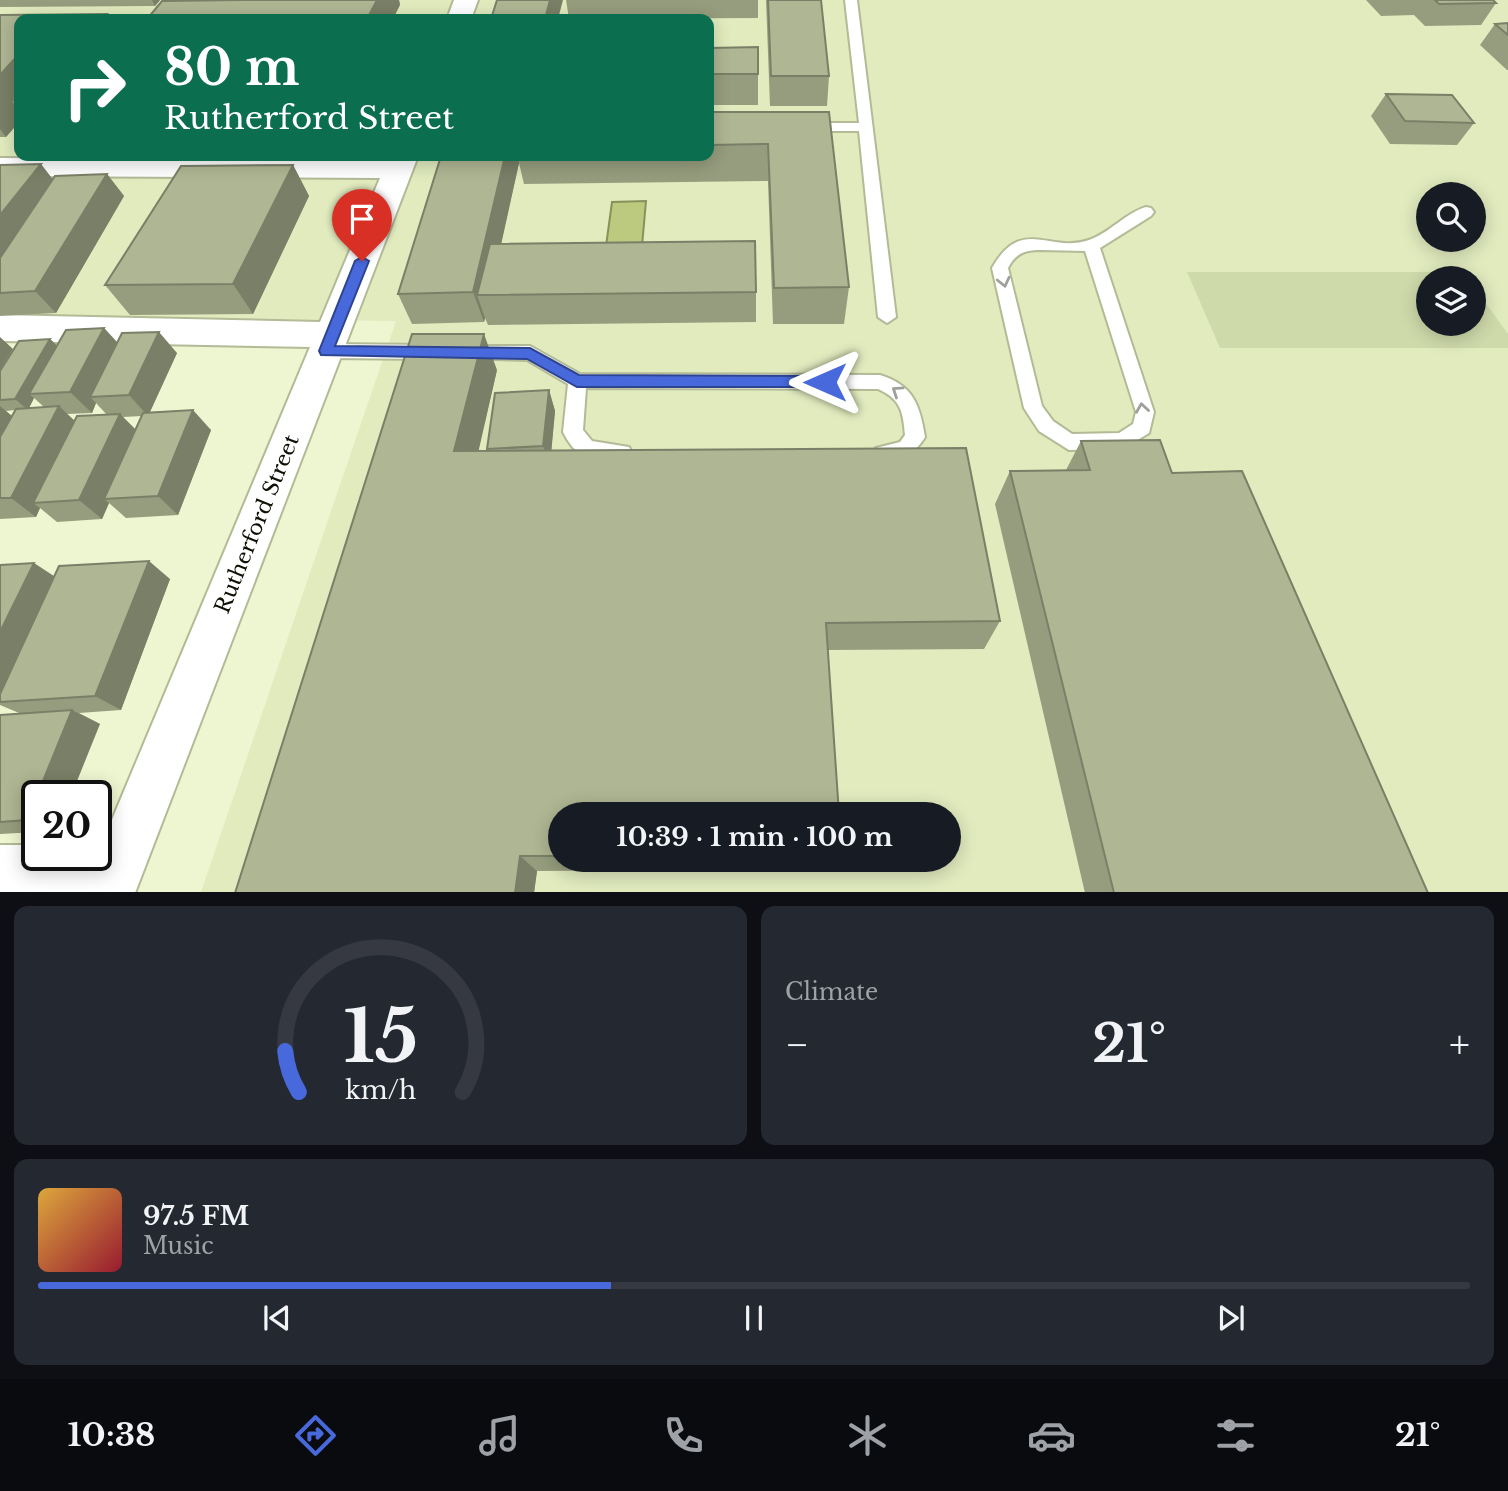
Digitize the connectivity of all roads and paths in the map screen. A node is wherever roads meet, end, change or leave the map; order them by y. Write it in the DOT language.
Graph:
graph roads {
  1 [pos="851,0"];
  2 [pos="787,127"];
  3 [pos="866,127"];
  4 [pos="401,162"];
  5 [pos="0,167"];
  6 [pos="1146,212"];
  7 [pos="1091,245"];
  8 [pos="887,317"];
  9 [pos="0,328"];
  10 [pos="329,343"];
  11 [pos="577,381"];
  12 [pos="640,453"];
  13 [pos="859,454"];
  14 [pos="0,871"];
  15 [pos="112,883"];
  1 -- 3 [label="lane"];
  2 -- 3 [label="lane"];
  3 -- 8 [label="lane"];
  4 -- 5 [label="street"];
  4 -- 10 [label="street, Rutherford Street"];
  6 -- 7 [label="lane"];
  7 -- 7 [label="lane, one-way"];
  9 -- 10 [label="street"];
  10 -- 11 [label="lane"];
  10 -- 15 [label="street, Rutherford Street"];
  11 -- 12 [label="lane"];
  13 -- 11 [label="lane, one-way"];
  14 -- 15 [label="street"];
}
